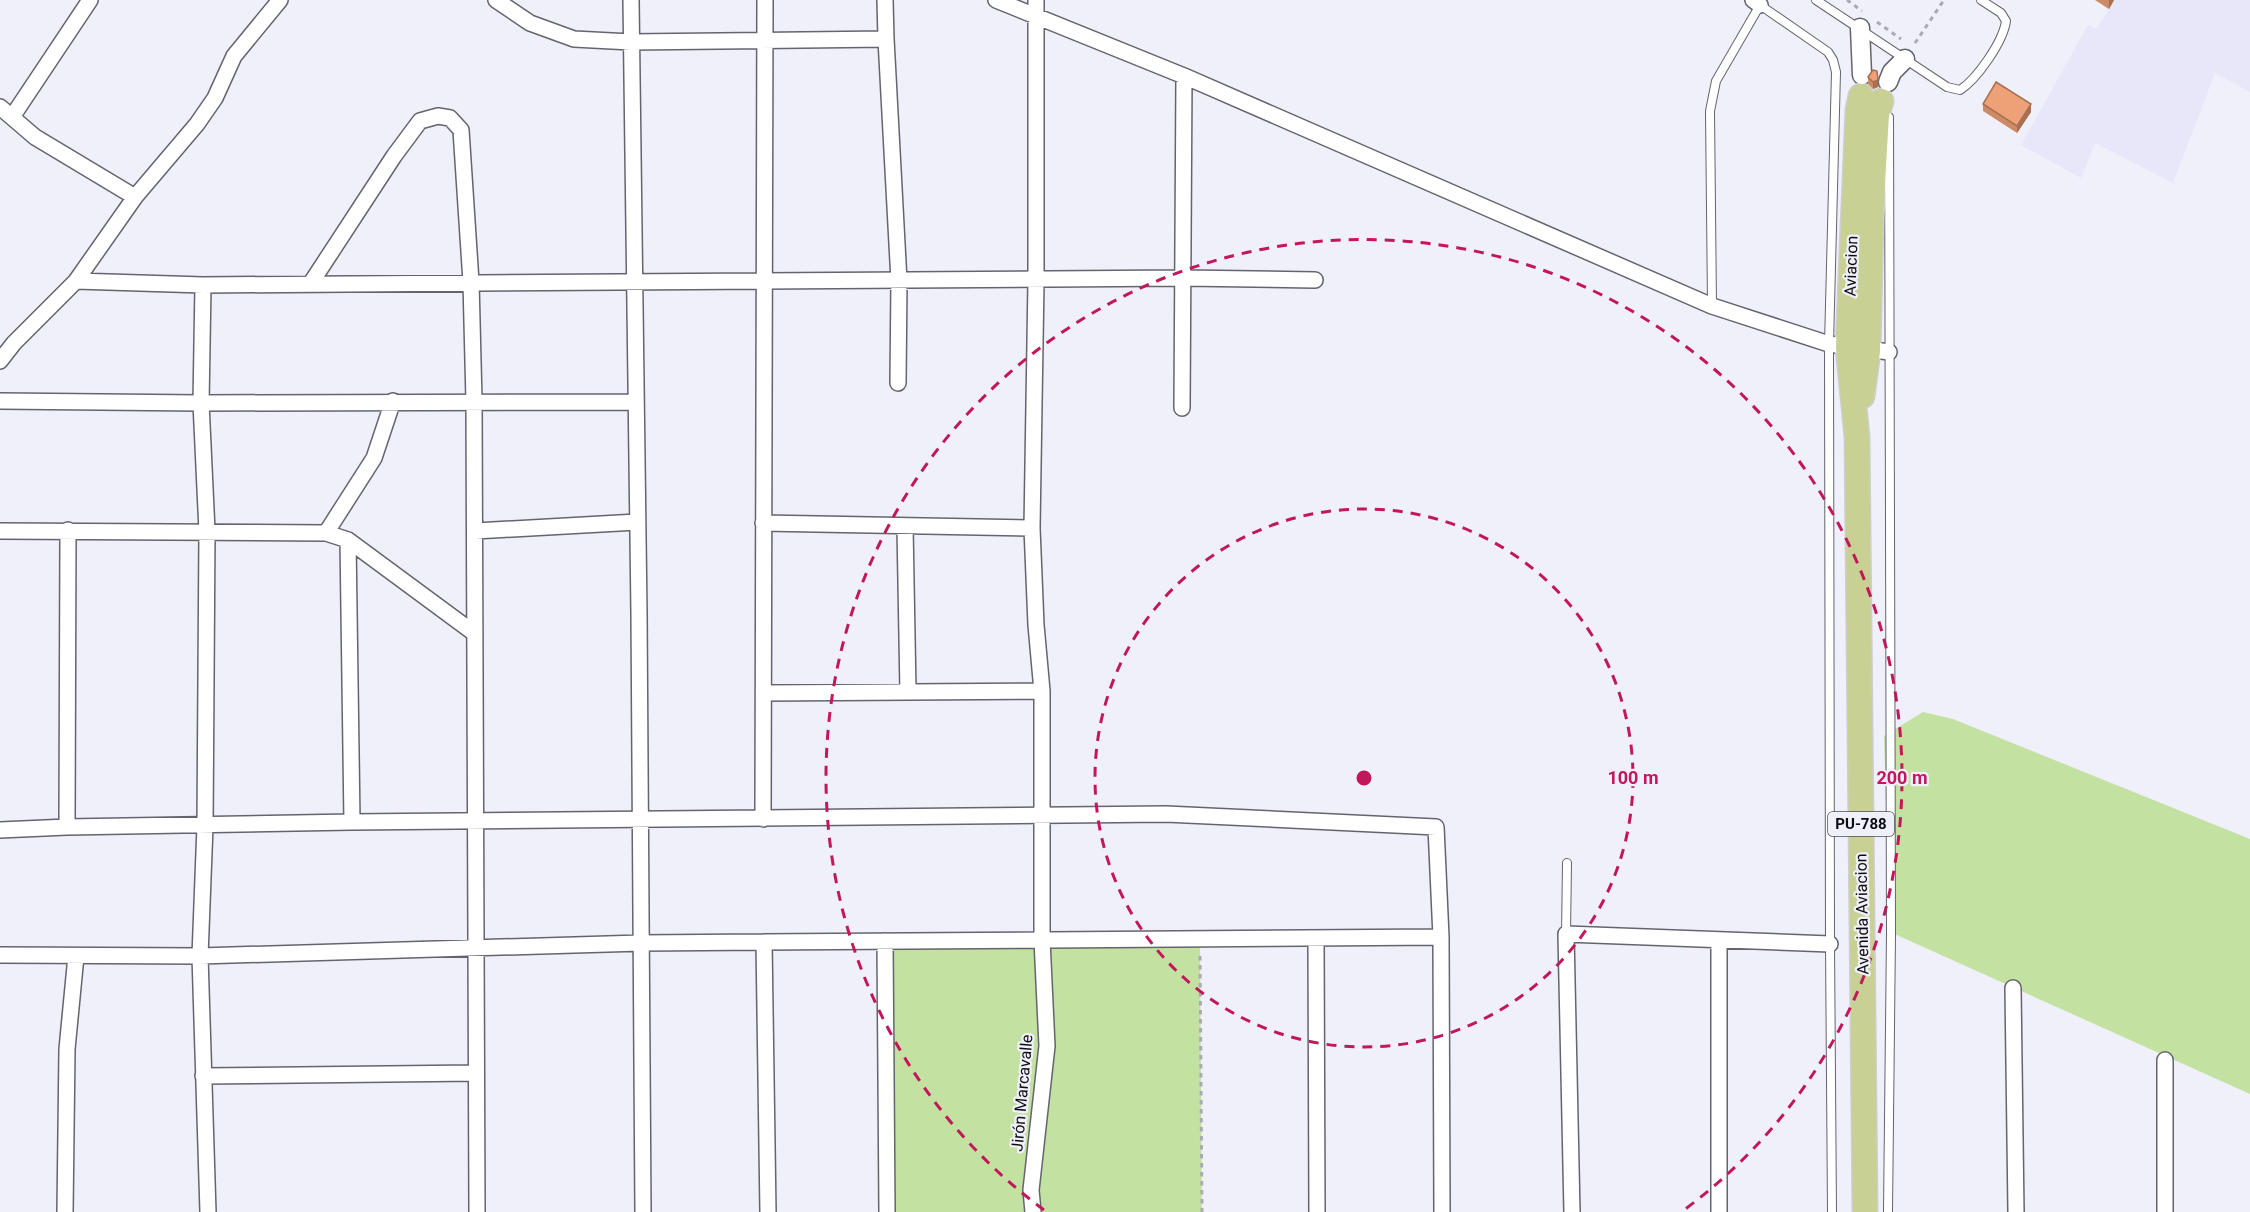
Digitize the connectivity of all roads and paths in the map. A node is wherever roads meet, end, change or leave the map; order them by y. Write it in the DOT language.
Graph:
graph roads {
  1 [pos="90,0"];
  2 [pos="280,0"];
  3 [pos="496,0"];
  4 [pos="631,0"];
  5 [pos="765,0"];
  6 [pos="885,0"];
  7 [pos="996,0"];
  8 [pos="1036,0"];
  9 [pos="1816,0"];
  10 [pos="1847,0"];
  11 [pos="1944,0"];
  12 [pos="1981,0"];
  13 [pos="1757,2"];
  14 [pos="82,7"];
  15 [pos="1036,17"];
  16 [pos="1868,22"];
  17 [pos="886,39"];
  18 [pos="764,40"];
  19 [pos="1903,41"];
  20 [pos="631,42"];
  21 [pos="1908,53"];
  22 [pos="1184,76"];
  23 [pos="1871,96"];
  24 [pos="6,112"];
  25 [pos="135,197"];
  26 [pos="1184,278"];
  27 [pos="1315,280"];
  28 [pos="76,281"];
  29 [pos="764,281"];
  30 [pos="1036,281"];
  31 [pos="471,282"];
  32 [pos="635,282"];
  33 [pos="899,282"];
  34 [pos="311,283"];
  35 [pos="203,285"];
  36 [pos="1712,306"];
  37 [pos="1859,349"];
  38 [pos="0,361"];
  39 [pos="898,383"];
  40 [pos="0,401"];
  41 [pos="393,401"];
  42 [pos="474,401"];
  43 [pos="636,402"];
  44 [pos="201,403"];
  45 [pos="1182,408"];
  46 [pos="1857,437"];
  47 [pos="638,522"];
  48 [pos="763,523"];
  49 [pos="905,526"];
  50 [pos="1032,528"];
  51 [pos="68,530"];
  52 [pos="0,531"];
  53 [pos="207,531"];
  54 [pos="475,531"];
  55 [pos="326,533"];
  56 [pos="348,540"];
  57 [pos="474,633"];
  58 [pos="1042,691"];
  59 [pos="908,692"];
  60 [pos="764,693"];
  61 [pos="1043,815"];
  62 [pos="763,819"];
  63 [pos="640,821"];
  64 [pos="352,822"];
  65 [pos="476,822"];
  66 [pos="205,826"];
  67 [pos="67,827"];
  68 [pos="0,830"];
  69 [pos="1567,863"];
  70 [pos="1566,934"];
  71 [pos="1441,937"];
  72 [pos="1316,938"];
  73 [pos="1200,939"];
  74 [pos="1042,940"];
  75 [pos="885,941"];
  76 [pos="1719,941"];
  77 [pos="764,942"];
  78 [pos="641,943"];
  79 [pos="1830,944"];
  80 [pos="475,949"];
  81 [pos="0,956"];
  82 [pos="76,956"];
  83 [pos="200,956"];
  84 [pos="2013,988"];
  85 [pos="2165,1059"];
  86 [pos="476,1073"];
  87 [pos="203,1076"];
  88 [pos="65,1212"];
  89 [pos="208,1212"];
  90 [pos="477,1212"];
  91 [pos="643,1212"];
  92 [pos="768,1212"];
  93 [pos="887,1212"];
  94 [pos="1033,1212"];
  95 [pos="1202,1212"];
  96 [pos="1317,1212"];
  97 [pos="1442,1212"];
  98 [pos="1572,1212"];
  99 [pos="1719,1212"];
  100 [pos="1832,1212"];
  101 [pos="1865,1212"];
  102 [pos="1888,1212"];
  103 [pos="2016,1212"];
  104 [pos="2165,1212"];
  1 -- 14 [label="street"];
  2 -- 25 [label="street"];
  3 -- 20 [label="street"];
  4 -- 20 [label="street"];
  5 -- 18 [label="street"];
  6 -- 17 [label="street"];
  7 -- 15 [label="street"];
  8 -- 15 [label="street, Jirón Marcavalle"];
  9 -- 16 [label="lane"];
  10 -- 16 [label="path"];
  11 -- 21 [label="path"];
  12 -- 21 [label="lane"];
  13 -- 36 [label="lane"];
  13 -- 37 [label="lane"];
  14 -- 24 [label="street"];
  15 -- 22 [label="street"];
  15 -- 30 [label="street, Jirón Marcavalle"];
  16 -- 19 [label="path"];
  16 -- 21 [label="lane"];
  16 -- 23 [label="street, Aviacion"];
  17 -- 18 [label="street"];
  17 -- 33 [label="street"];
  18 -- 20 [label="street"];
  18 -- 29 [label="street"];
  20 -- 32 [label="street"];
  21 -- 23 [label="street"];
  22 -- 26 [label="street"];
  22 -- 36 [label="street"];
  23 -- 37 [label="main road, Aviacion"];
  23 -- 37 [label="lane"];
  24 -- 25 [label="street"];
  25 -- 28 [label="street"];
  26 -- 27 [label="street"];
  26 -- 30 [label="street"];
  26 -- 45 [label="street"];
  28 -- 35 [label="street"];
  28 -- 38 [label="street"];
  29 -- 32 [label="street"];
  29 -- 33 [label="street"];
  29 -- 48 [label="street"];
  30 -- 33 [label="street"];
  30 -- 50 [label="street, Jirón Marcavalle"];
  31 -- 32 [label="street"];
  31 -- 34 [label="street"];
  31 -- 34 [label="street"];
  31 -- 42 [label="street"];
  32 -- 43 [label="street"];
  33 -- 39 [label="street"];
  34 -- 35 [label="street"];
  35 -- 44 [label="street"];
  36 -- 37 [label="street"];
  37 -- 46 [label="main road, Aviacion"];
  37 -- 79 [label="lane"];
  37 -- 102 [label="lane"];
  40 -- 44 [label="street"];
  41 -- 42 [label="street"];
  41 -- 44 [label="street"];
  41 -- 55 [label="street"];
  42 -- 43 [label="street"];
  42 -- 54 [label="street"];
  43 -- 47 [label="street"];
  44 -- 53 [label="street"];
  46 -- 101 [label="main road, Avenida Aviacion / PU-788"];
  47 -- 54 [label="street"];
  47 -- 63 [label="street"];
  48 -- 49 [label="street"];
  48 -- 60 [label="street"];
  49 -- 50 [label="street"];
  49 -- 59 [label="street"];
  50 -- 58 [label="street, Jirón Marcavalle"];
  51 -- 52 [label="street"];
  51 -- 53 [label="street"];
  51 -- 67 [label="street"];
  53 -- 55 [label="street"];
  53 -- 66 [label="street"];
  54 -- 57 [label="street"];
  55 -- 56 [label="street"];
  56 -- 57 [label="street"];
  56 -- 64 [label="street"];
  57 -- 65 [label="street"];
  58 -- 59 [label="street"];
  58 -- 61 [label="street, Jirón Marcavalle"];
  59 -- 60 [label="street"];
  60 -- 62 [label="street"];
  61 -- 62 [label="street"];
  61 -- 71 [label="street"];
  61 -- 74 [label="street, Jirón Marcavalle"];
  62 -- 63 [label="street"];
  63 -- 65 [label="street"];
  63 -- 78 [label="street"];
  64 -- 65 [label="street"];
  64 -- 66 [label="street"];
  65 -- 80 [label="street"];
  66 -- 67 [label="street"];
  66 -- 83 [label="street"];
  67 -- 68 [label="street"];
  69 -- 70 [label="lane"];
  70 -- 76 [label="street"];
  70 -- 98 [label="street"];
  71 -- 72 [label="street"];
  71 -- 97 [label="street"];
  72 -- 73 [label="street"];
  72 -- 96 [label="street"];
  73 -- 74 [label="street"];
  73 -- 95 [label="path"];
  74 -- 75 [label="street"];
  74 -- 94 [label="street, Jirón Marcavalle"];
  75 -- 77 [label="street"];
  75 -- 93 [label="street"];
  76 -- 79 [label="street"];
  76 -- 99 [label="street"];
  77 -- 78 [label="street"];
  77 -- 92 [label="street"];
  78 -- 80 [label="street"];
  78 -- 91 [label="street"];
  79 -- 100 [label="lane"];
  80 -- 83 [label="street"];
  80 -- 86 [label="street"];
  81 -- 82 [label="street"];
  82 -- 83 [label="street"];
  82 -- 88 [label="street"];
  83 -- 87 [label="street"];
  84 -- 103 [label="street"];
  85 -- 104 [label="street"];
  86 -- 87 [label="street"];
  86 -- 90 [label="street"];
  87 -- 89 [label="street"];
}
